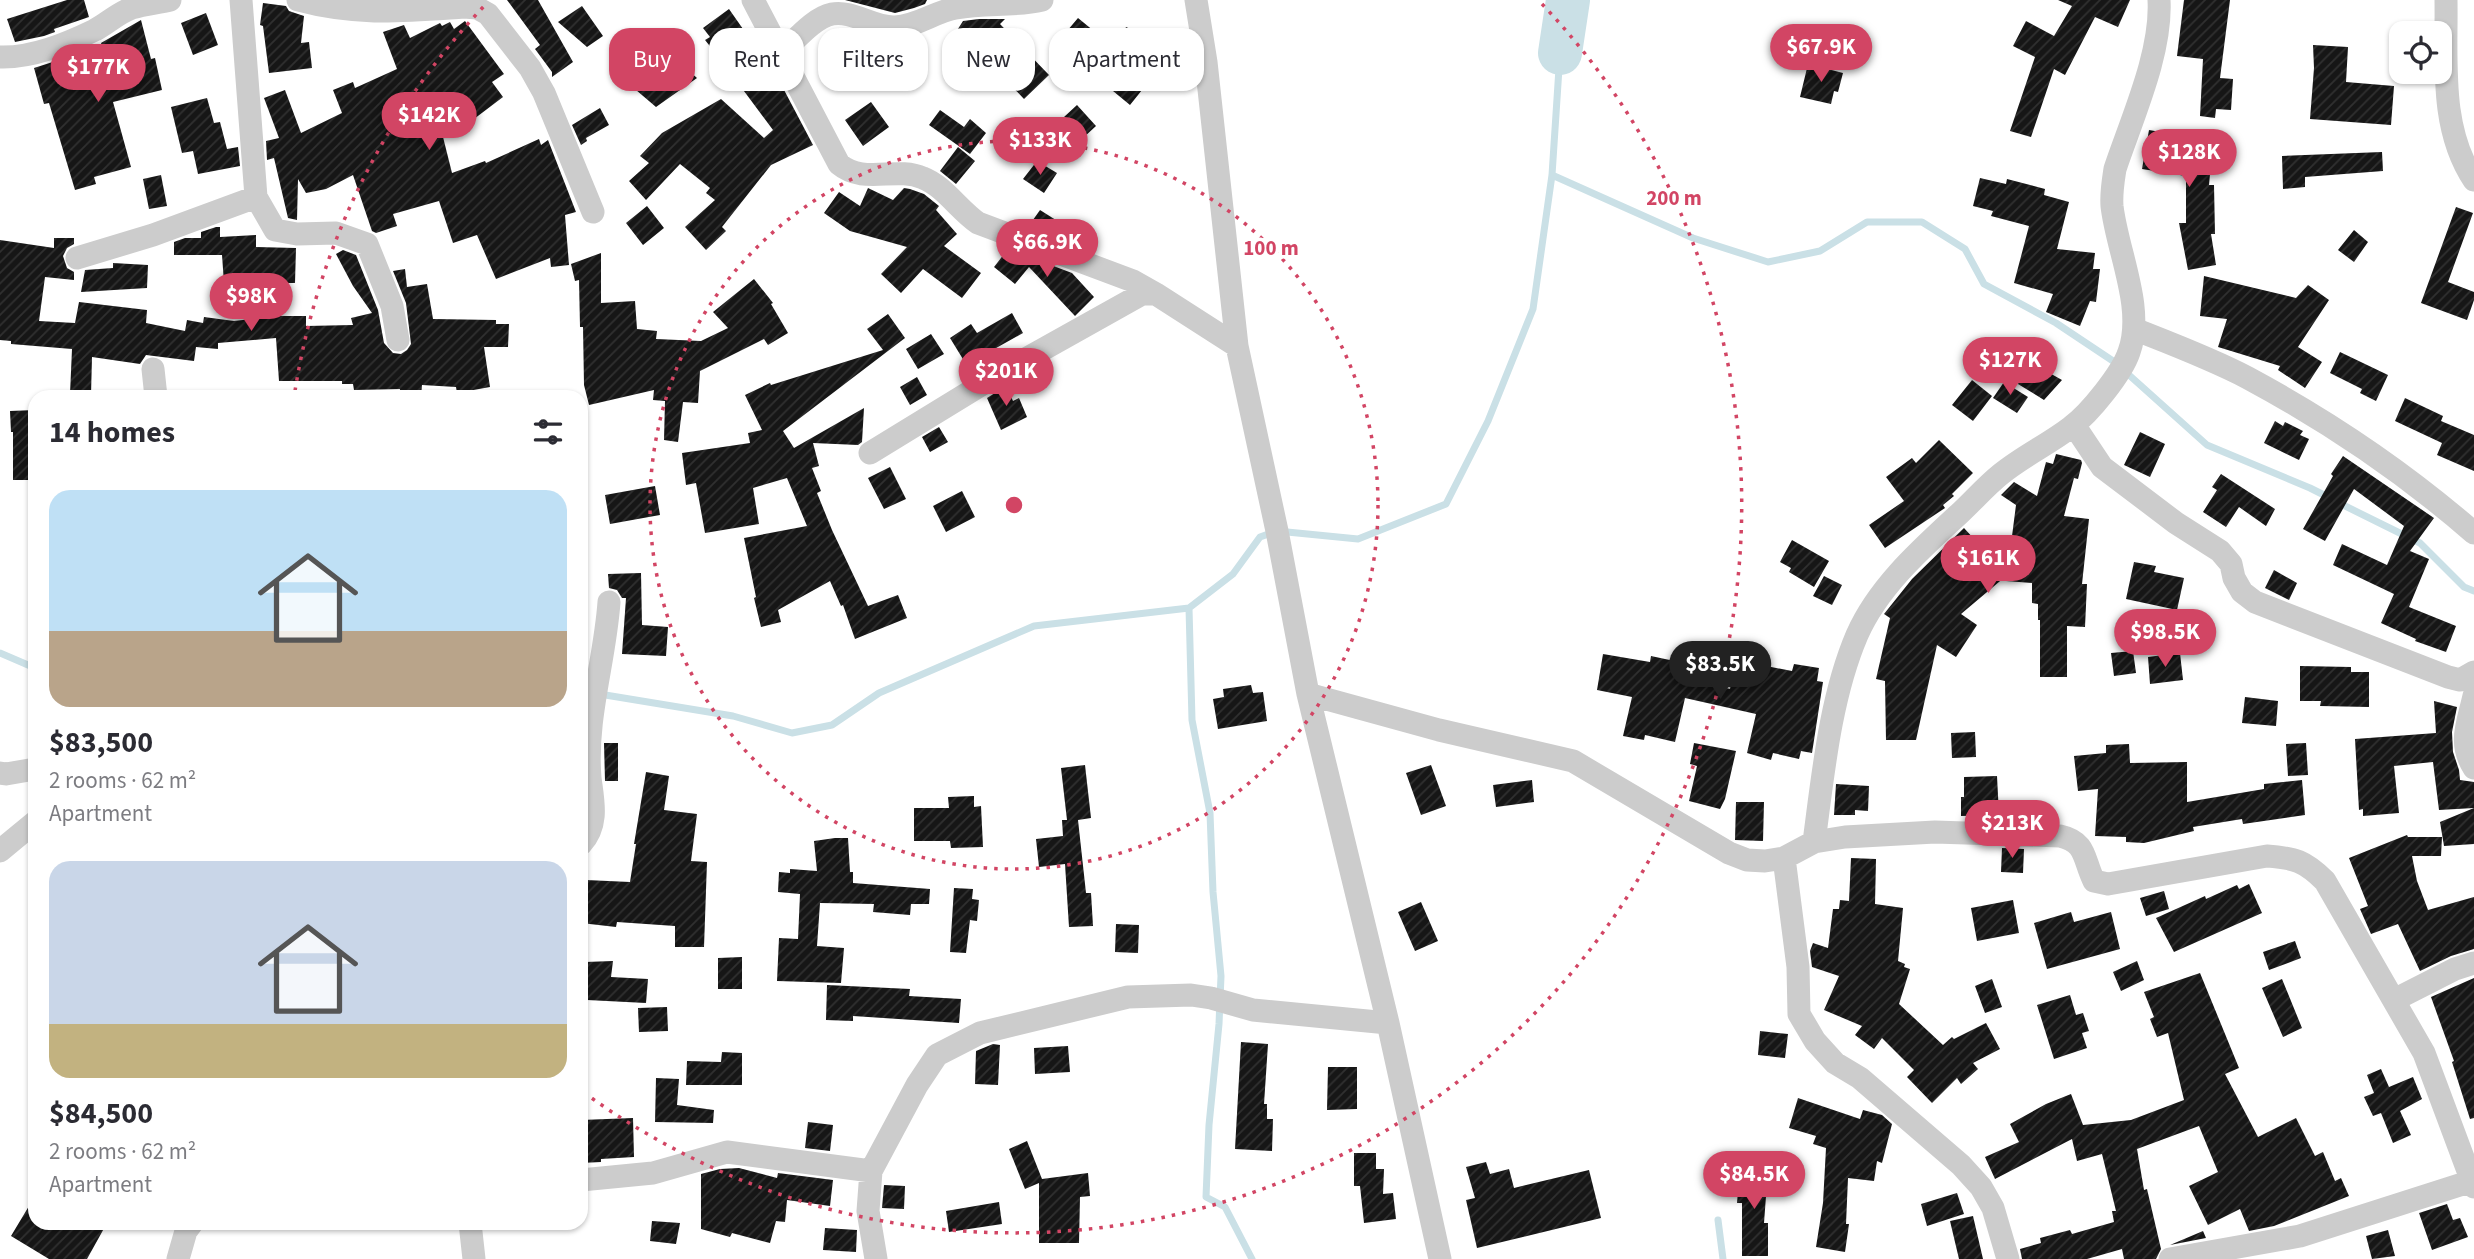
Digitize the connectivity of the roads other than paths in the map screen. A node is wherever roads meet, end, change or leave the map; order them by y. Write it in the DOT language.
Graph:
graph roads {
  1 [pos="170,0"];
  2 [pos="241,0"];
  3 [pos="298,0"];
  4 [pos="753,0"];
  5 [pos="1042,0"];
  6 [pos="1196,0"];
  7 [pos="2159,0"];
  8 [pos="2446,0"];
  9 [pos="768,28"];
  10 [pos="804,33"];
  11 [pos="0,57"];
  12 [pos="801,91"];
  13 [pos="2474,180"];
  14 [pos="256,197"];
  15 [pos="593,212"];
  16 [pos="77,258"];
  17 [pos="1156,295"];
  18 [pos="2134,329"];
  19 [pos="398,340"];
  20 [pos="1237,346"];
  21 [pos="153,369"];
  22 [pos="155,390"];
  23 [pos="2074,425"];
  24 [pos="870,453"];
  25 [pos="2474,533"];
  26 [pos="609,602"];
  27 [pos="2474,672"];
  28 [pos="1308,694"];
  29 [pos="2474,696"];
  30 [pos="2474,768"];
  31 [pos="28,770"];
  32 [pos="0,773"];
  33 [pos="28,828"];
  34 [pos="588,830"];
  35 [pos="1814,842"];
  36 [pos="0,850"];
  37 [pos="1784,858"];
  38 [pos="2474,963"];
  39 [pos="2394,1000"];
  40 [pos="1388,1023"];
  41 [pos="871,1171"];
  42 [pos="588,1179"];
  43 [pos="2473,1184"];
  44 [pos="187,1230"];
  45 [pos="471,1230"];
  46 [pos="178,1259"];
  47 [pos="474,1259"];
  48 [pos="876,1259"];
  49 [pos="1440,1259"];
  50 [pos="2008,1259"];
  51 [pos="2170,1259"];
  1 -- 11 [label="street"];
  2 -- 14 [label="street"];
  3 -- 15 [label="street"];
  4 -- 9 [label="street"];
  5 -- 10 [label="street"];
  6 -- 20 [label="street"];
  7 -- 18 [label="street"];
  8 -- 13 [label="street"];
  12 -- 17 [label="street"];
  14 -- 16 [label="street"];
  14 -- 19 [label="street"];
  17 -- 20 [label="street"];
  17 -- 24 [label="street"];
  18 -- 23 [label="street"];
  18 -- 25 [label="street"];
  20 -- 28 [label="street"];
  21 -- 22 [label="street"];
  23 -- 27 [label="street"];
  23 -- 35 [label="street"];
  26 -- 34 [label="street"];
  28 -- 37 [label="street"];
  28 -- 40 [label="street"];
  29 -- 30 [label="street"];
  31 -- 32 [label="street"];
  33 -- 36 [label="street"];
  35 -- 37 [label="street"];
  35 -- 39 [label="street"];
  37 -- 50 [label="street"];
  38 -- 39 [label="street"];
  39 -- 43 [label="street"];
  40 -- 41 [label="street"];
  40 -- 49 [label="street"];
  41 -- 42 [label="street"];
  41 -- 48 [label="street"];
  43 -- 51 [label="street"];
  44 -- 46 [label="street"];
  45 -- 47 [label="street"];
}
